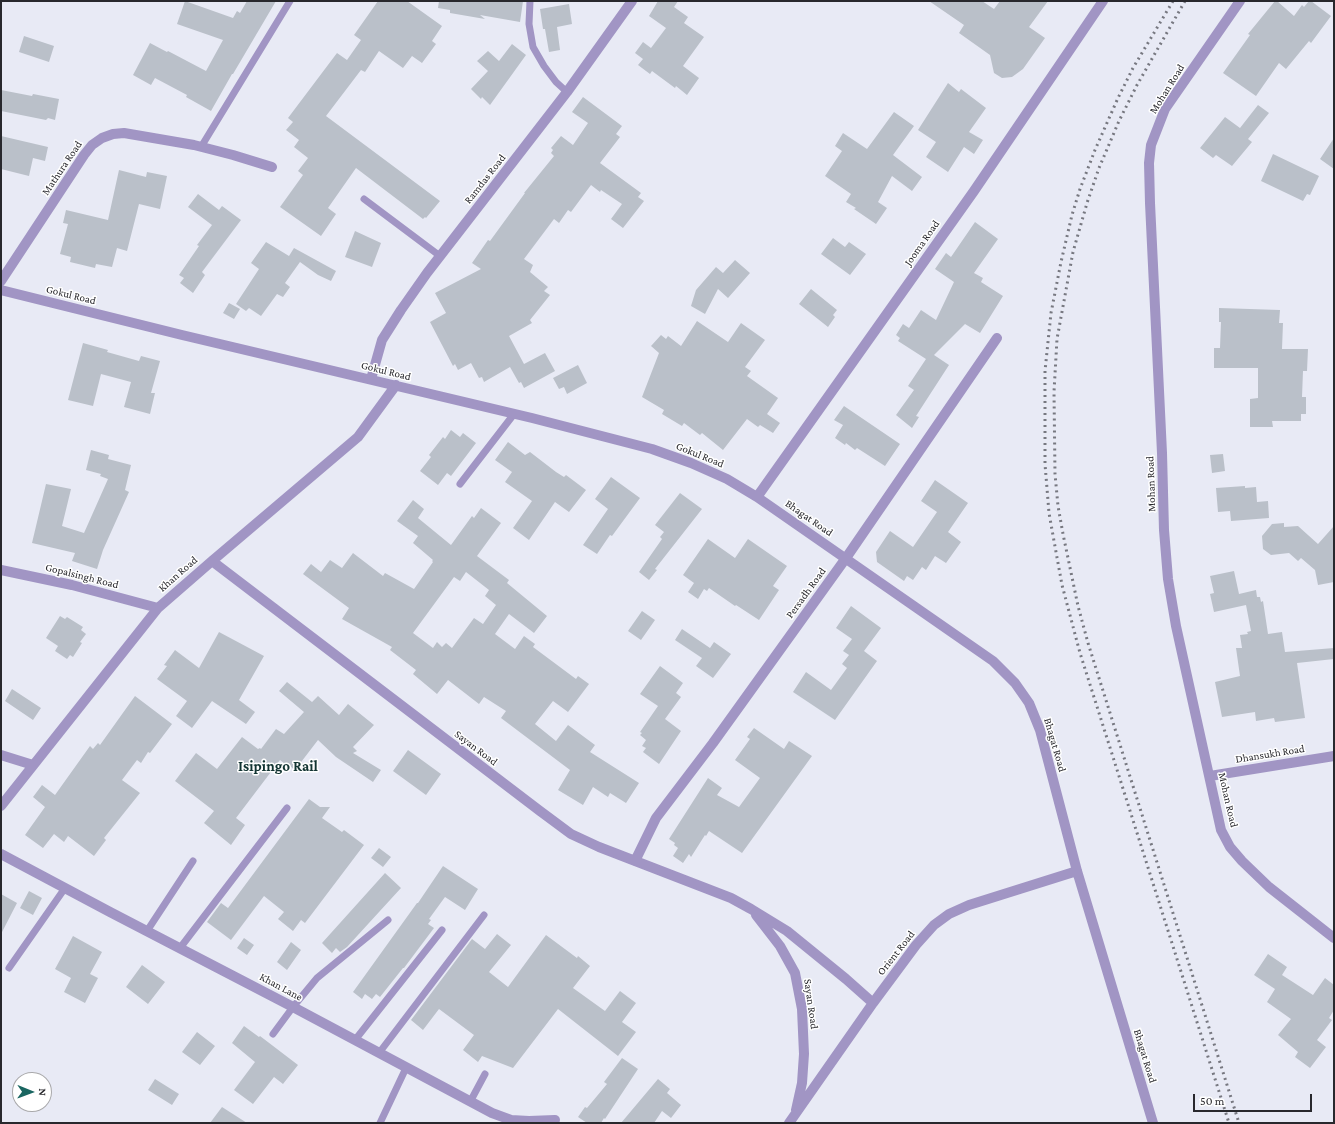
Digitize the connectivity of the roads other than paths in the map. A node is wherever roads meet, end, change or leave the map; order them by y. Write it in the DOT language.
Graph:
graph roads {
  1 [pos="290,1"];
  2 [pos="530,1"];
  3 [pos="632,1"];
  4 [pos="1103,1"];
  5 [pos="1240,1"];
  6 [pos="567,92"];
  7 [pos="201,147"];
  8 [pos="272,167"];
  9 [pos="364,199"];
  10 [pos="440,256"];
  11 [pos="1,281"];
  12 [pos="1,290"];
  13 [pos="997,338"];
  14 [pos="371,379"];
  15 [pos="396,385"];
  16 [pos="514,414"];
  17 [pos="460,484"];
  18 [pos="757,497"];
  19 [pos="846,558"];
  20 [pos="212,561"];
  21 [pos="1,570"];
  22 [pos="158,608"];
  23 [pos="1,755"];
  24 [pos="1334,756"];
  25 [pos="33,765"];
  26 [pos="1210,776"];
  27 [pos="1,806"];
  28 [pos="287,808"];
  29 [pos="1,854"];
  30 [pos="193,861"];
  31 [pos="635,861"];
  32 [pos="1077,871"];
  33 [pos="65,888"];
  34 [pos="751,909"];
  35 [pos="484,915"];
  36 [pos="388,920"];
  37 [pos="442,930"];
  38 [pos="147,931"];
  39 [pos="1334,938"];
  40 [pos="180,948"];
  41 [pos="9,968"];
  42 [pos="872,1003"];
  43 [pos="292,1007"];
  44 [pos="273,1034"];
  45 [pos="355,1040"];
  46 [pos="379,1054"];
  47 [pos="406,1068"];
  48 [pos="485,1074"];
  49 [pos="470,1102"];
  50 [pos="792,1119"];
  51 [pos="555,1120"];
  52 [pos="380,1123"];
  53 [pos="1153,1123"];
  1 -- 7 [label="lane"];
  2 -- 6 [label="lane"];
  3 -- 6 [label="street, Ramdas Road"];
  4 -- 18 [label="street, Jooma Road"];
  5 -- 26 [label="street, Mohan Road"];
  6 -- 10 [label="street, Ramdas Road"];
  7 -- 8 [label="street, Mathura Road"];
  7 -- 11 [label="street, Mathura Road"];
  9 -- 10 [label="lane"];
  10 -- 14 [label="street, Ramdas Road"];
  12 -- 14 [label="street, Gokul Road"];
  13 -- 19 [label="street, Persadh Road"];
  14 -- 15 [label="street, Gokul Road"];
  15 -- 16 [label="street, Gokul Road"];
  15 -- 20 [label="street, Khan Road"];
  16 -- 17 [label="lane"];
  16 -- 18 [label="street, Gokul Road"];
  18 -- 19 [label="street, Bhagat Road"];
  19 -- 31 [label="street, Persadh Road"];
  19 -- 32 [label="street, Bhagat Road"];
  20 -- 22 [label="street, Khan Road"];
  20 -- 31 [label="street, Sayan Road"];
  21 -- 22 [label="street, Gopalsingh Road"];
  22 -- 25 [label="street, Khan Road"];
  23 -- 25 [label="street"];
  24 -- 26 [label="street, Dhansukh Road"];
  25 -- 27 [label="street, Khan Road"];
  26 -- 39 [label="street, Mohan Road"];
  28 -- 40 [label="lane"];
  29 -- 33 [label="street, Khan Lane"];
  30 -- 38 [label="lane"];
  31 -- 34 [label="street, Sayan Road"];
  32 -- 42 [label="street, Orient Road"];
  32 -- 53 [label="street, Bhagat Road"];
  33 -- 38 [label="street, Khan Lane"];
  33 -- 41 [label="lane"];
  34 -- 42 [label="street, Sayan Road"];
  34 -- 50 [label="street, Sayan Road"];
  35 -- 46 [label="lane"];
  36 -- 43 [label="lane"];
  37 -- 45 [label="lane"];
  38 -- 40 [label="street, Khan Lane"];
  40 -- 43 [label="street, Khan Lane"];
  42 -- 50 [label="street, Orient Road"];
  43 -- 44 [label="lane"];
  43 -- 45 [label="street, Khan Lane"];
  45 -- 46 [label="street, Khan Lane"];
  46 -- 47 [label="street, Khan Lane"];
  47 -- 49 [label="street, Khan Lane"];
  47 -- 52 [label="lane"];
  48 -- 49 [label="lane"];
  49 -- 51 [label="street, Khan Lane"];
}
